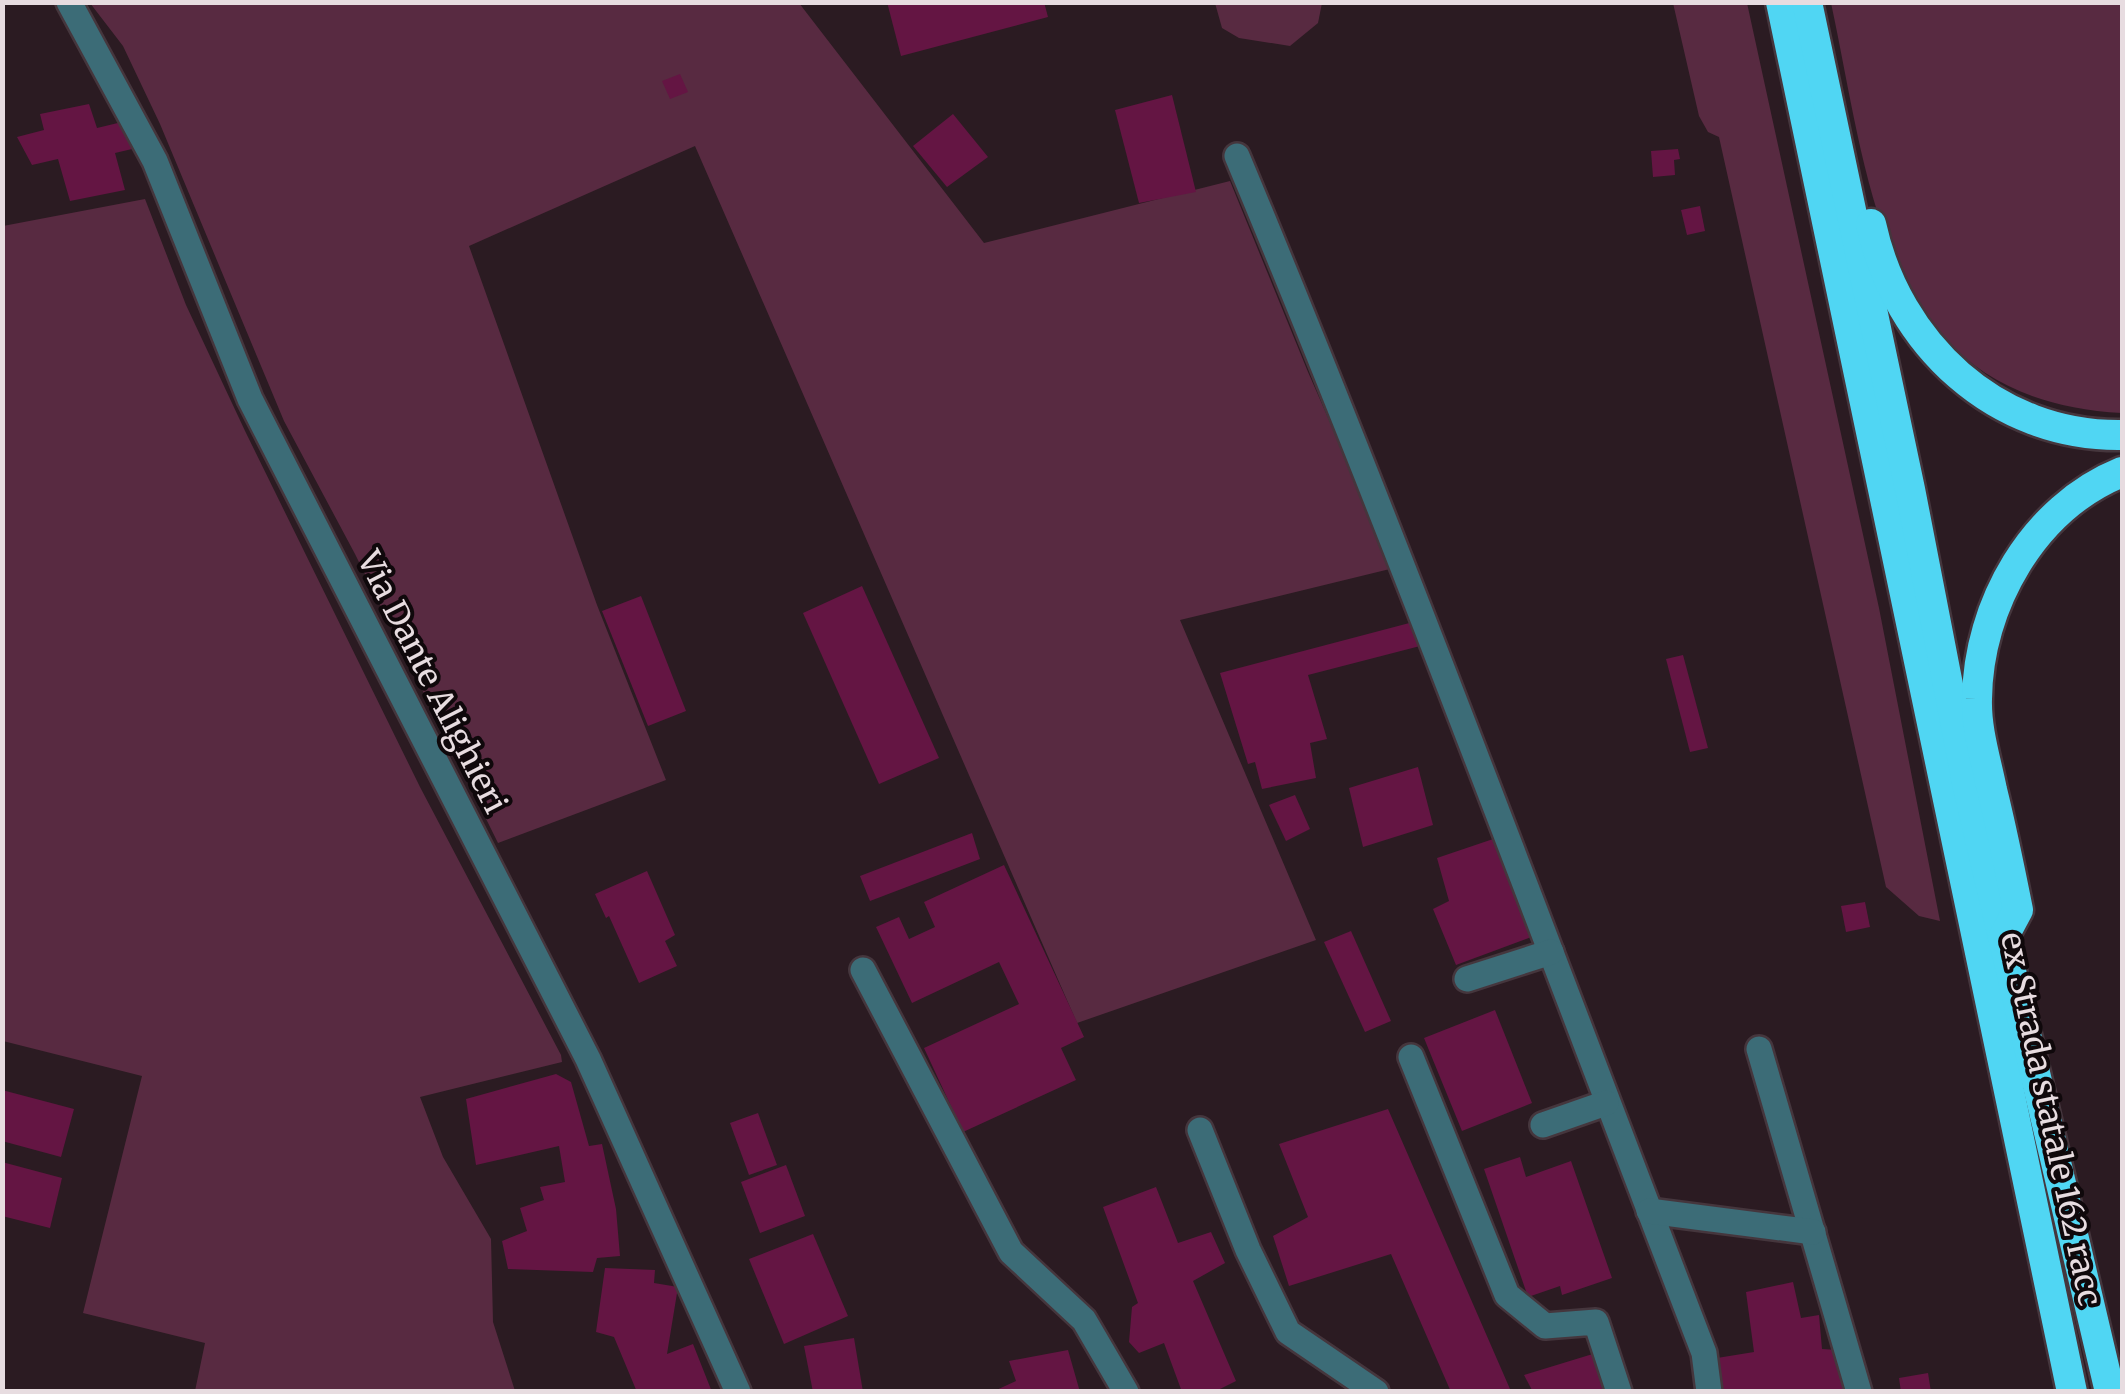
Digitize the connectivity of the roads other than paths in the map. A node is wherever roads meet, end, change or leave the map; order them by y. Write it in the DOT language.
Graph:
graph roads {
  1 [pos="70,2"];
  2 [pos="1781,2"];
  3 [pos="1811,2"];
  4 [pos="1237,156"];
  5 [pos="2122,435"];
  6 [pos="2122,472"];
  7 [pos="2003,938"];
  8 [pos="1551,952"];
  9 [pos="862,970"];
  10 [pos="1468,980"];
  11 [pos="1760,1049"];
  12 [pos="1412,1056"];
  13 [pos="1606,1103"];
  14 [pos="1542,1124"];
  15 [pos="1200,1130"];
  16 [pos="1649,1211"];
  17 [pos="1812,1232"];
  18 [pos="738,1392"];
  19 [pos="1126,1392"];
  20 [pos="1376,1392"];
  21 [pos="1619,1392"];
  22 [pos="1709,1392"];
  23 [pos="1859,1392"];
  24 [pos="2072,1392"];
  25 [pos="2110,1392"];
  1 -- 18 [label="street, Via Dante Alighieri"];
  2 -- 24 [label="highway, ex Strada statale 162 racc"];
  3 -- 5 [label="highway"];
  3 -- 7 [label="highway, ex Strada statale 162 racc"];
  4 -- 8 [label="street"];
  6 -- 7 [label="highway"];
  7 -- 25 [label="highway, ex Strada statale 162 racc"];
  8 -- 10 [label="street"];
  8 -- 13 [label="street"];
  9 -- 19 [label="street"];
  11 -- 17 [label="street"];
  12 -- 21 [label="street"];
  13 -- 14 [label="street"];
  13 -- 16 [label="street"];
  15 -- 20 [label="street"];
  16 -- 17 [label="street"];
  16 -- 22 [label="street"];
  17 -- 23 [label="street"];
}
